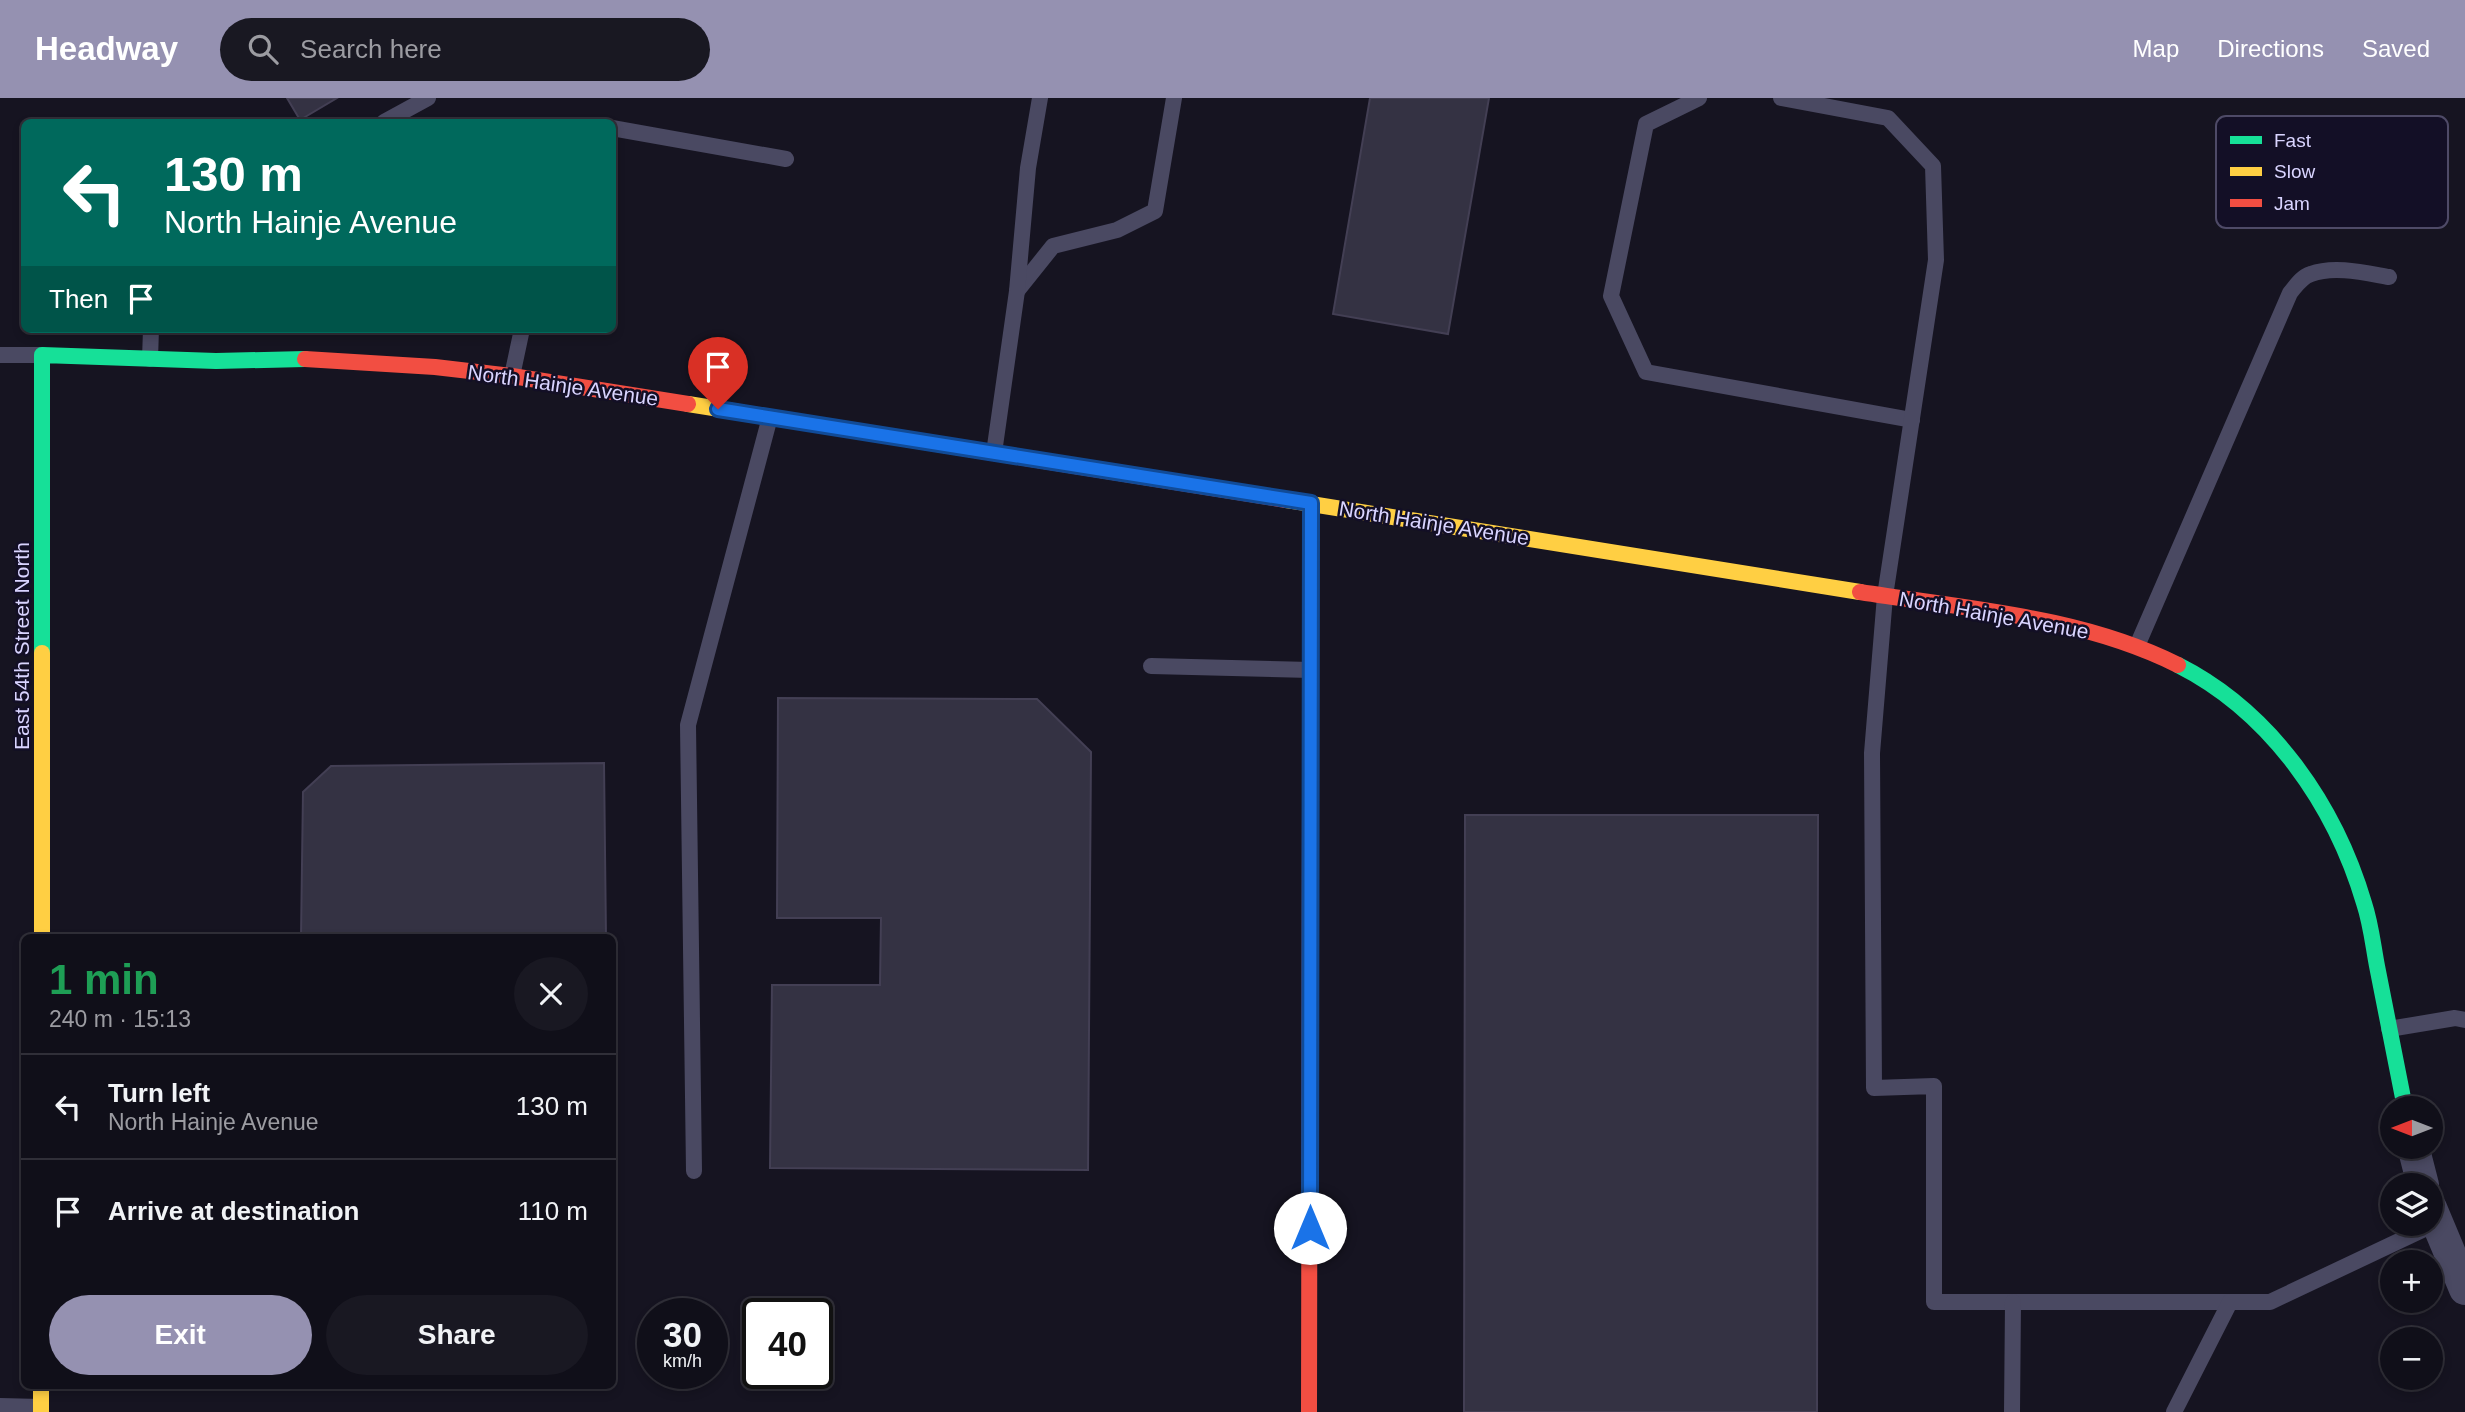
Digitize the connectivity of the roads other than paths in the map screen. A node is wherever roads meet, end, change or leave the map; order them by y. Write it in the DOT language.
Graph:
graph roads {
  1 [pos="428,98"];
  2 [pos="1040,98"];
  3 [pos="1174,98"];
  4 [pos="1699,98"];
  5 [pos="1781,98"];
  6 [pos="390,119"];
  7 [pos="616,129"];
  8 [pos="786,159"];
  9 [pos="2389,277"];
  10 [pos="1017,291"];
  11 [pos="151,333"];
  12 [pos="521,333"];
  13 [pos="0,355"];
  14 [pos="42,355"];
  15 [pos="150,359"];
  16 [pos="512,376"];
  17 [pos="770,417"];
  18 [pos="1912,420"];
  19 [pos="994,453"];
  20 [pos="1311,503"];
  21 [pos="1885,596"];
  22 [pos="2137,646"];
  23 [pos="1151,666"];
  24 [pos="1311,670"];
  25 [pos="42,934"];
  26 [pos="2465,1020"];
  27 [pos="2389,1029"];
  28 [pos="2403,1096"];
  29 [pos="694,1171"];
  30 [pos="2396,1236"];
  31 [pos="2442,1236"];
  32 [pos="2465,1289"];
  33 [pos="2012,1301"];
  34 [pos="2230,1301"];
  35 [pos="41,1389"];
  36 [pos="0,1406"];
  37 [pos="41,1410"];
  38 [pos="1310,1412"];
  39 [pos="2012,1412"];
  40 [pos="2174,1412"];
  1 -- 6 [label="lane"];
  2 -- 10 [label="lane"];
  3 -- 10 [label="lane"];
  4 -- 18 [label="lane"];
  5 -- 18 [label="lane"];
  7 -- 8 [label="lane"];
  9 -- 22 [label="lane"];
  10 -- 19 [label="lane"];
  11 -- 15 [label="lane"];
  12 -- 16 [label="lane"];
  13 -- 14 [label="lane"];
  14 -- 15 [label="street, North Hainje Avenue"];
  14 -- 25 [label="street, East 54th Street North"];
  15 -- 16 [label="street, North Hainje Avenue"];
  16 -- 17 [label="street, North Hainje Avenue"];
  17 -- 19 [label="street, North Hainje Avenue"];
  17 -- 29 [label="lane"];
  18 -- 21 [label="lane"];
  19 -- 20 [label="street, North Hainje Avenue"];
  20 -- 21 [label="street, North Hainje Avenue"];
  20 -- 24 [label="street"];
  21 -- 22 [label="street, North Hainje Avenue"];
  21 -- 33 [label="lane"];
  22 -- 27 [label="street, North Hainje Avenue"];
  23 -- 24 [label="lane"];
  24 -- 38 [label="street"];
  26 -- 27 [label="lane"];
  27 -- 28 [label="street, North Hainje Avenue"];
  30 -- 34 [label="lane"];
  31 -- 32 [label="street"];
  33 -- 34 [label="lane"];
  33 -- 39 [label="lane"];
  34 -- 40 [label="lane"];
  35 -- 37 [label="street"];
  36 -- 37 [label="lane"];
}
